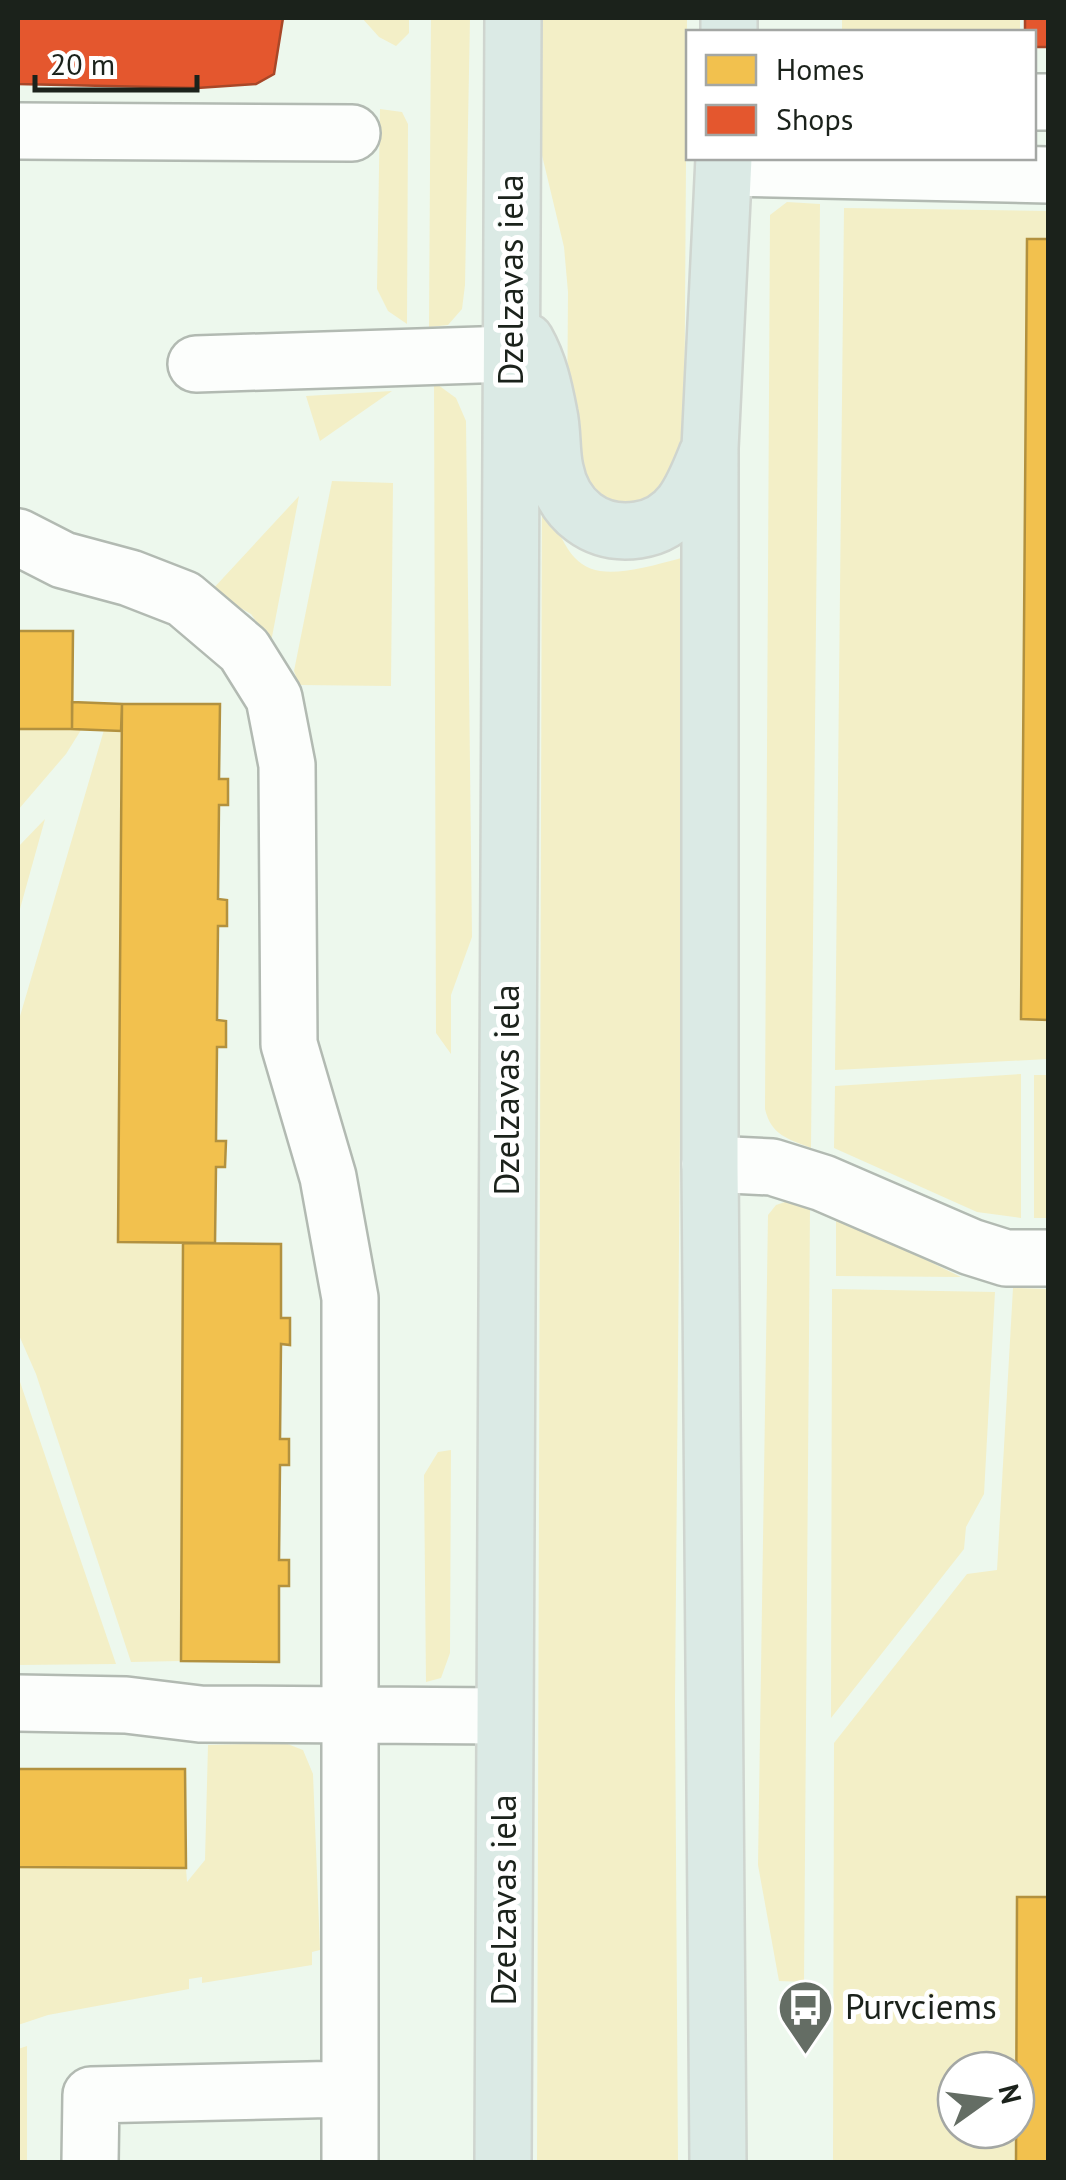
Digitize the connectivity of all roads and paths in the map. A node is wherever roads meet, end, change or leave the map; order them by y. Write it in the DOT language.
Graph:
graph roads {
  1 [pos="513,18"];
  2 [pos="18,131"];
  3 [pos="352,133"];
  4 [pos="724,163"];
  5 [pos="1048,176"];
  6 [pos="511,333"];
  7 [pos="196,364"];
  8 [pos="710,448"];
  9 [pos="18,537"];
  10 [pos="710,1164"];
  11 [pos="1048,1258"];
  12 [pos="18,1703"];
  13 [pos="504,1716"];
  14 [pos="349,1717"];
  15 [pos="350,2089"];
  16 [pos="90,2162"];
  17 [pos="350,2162"];
  18 [pos="503,2162"];
  19 [pos="718,2162"];
  1 -- 6 [label="main road, Dzelzavas iela"];
  2 -- 3 [label="street"];
  4 -- 5 [label="street"];
  4 -- 8 [label="main road"];
  6 -- 7 [label="street"];
  6 -- 8 [label="main road"];
  6 -- 13 [label="main road, Dzelzavas iela"];
  8 -- 10 [label="main road"];
  9 -- 14 [label="street"];
  10 -- 11 [label="street"];
  10 -- 19 [label="main road"];
  12 -- 14 [label="street"];
  13 -- 14 [label="street"];
  13 -- 18 [label="main road, Dzelzavas iela"];
  14 -- 15 [label="street"];
  15 -- 16 [label="street"];
  15 -- 17 [label="street"];
}
